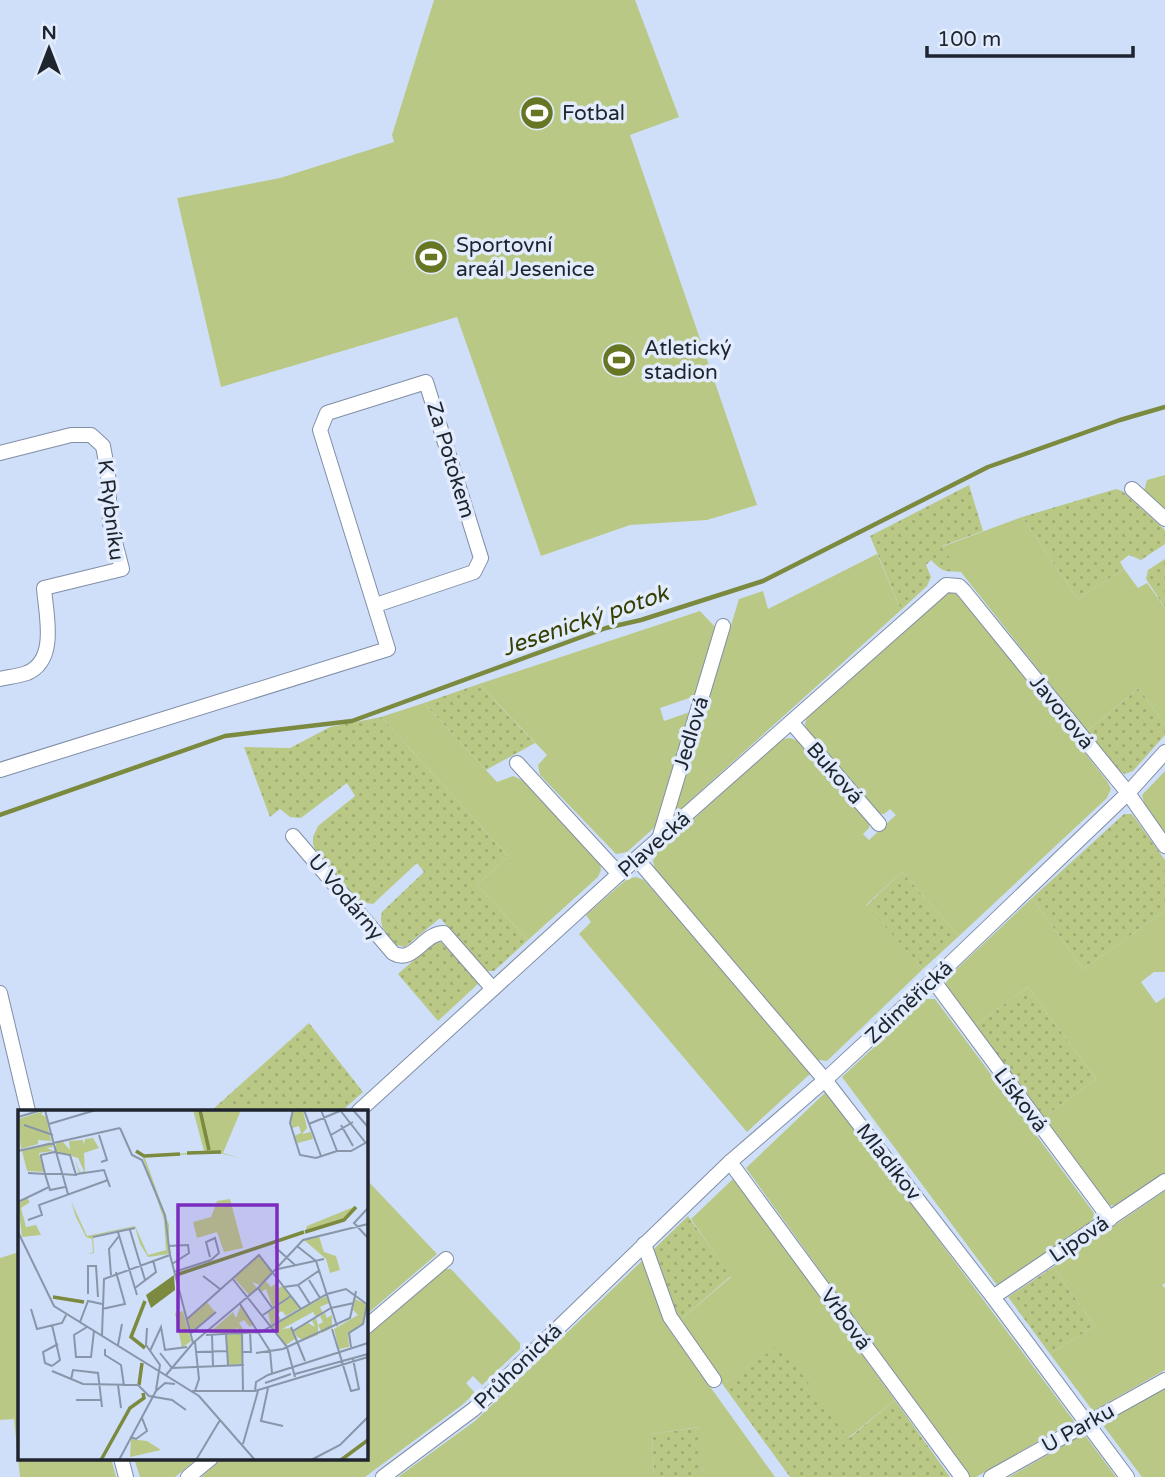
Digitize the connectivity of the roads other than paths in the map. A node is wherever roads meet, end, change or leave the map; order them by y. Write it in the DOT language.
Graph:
graph roads {
  1 [pos="0,453"];
  2 [pos="1132,489"];
  3 [pos="1165,519"];
  4 [pos="953,585"];
  5 [pos="376,605"];
  6 [pos="723,626"];
  7 [pos="0,679"];
  8 [pos="791,722"];
  9 [pos="1165,752"];
  10 [pos="517,762"];
  11 [pos="0,770"];
  12 [pos="1128,793"];
  13 [pos="879,824"];
  14 [pos="293,836"];
  15 [pos="659,840"];
  16 [pos="1165,846"];
  17 [pos="637,859"];
  18 [pos="619,874"];
  19 [pos="933,981"];
  20 [pos="493,989"];
  21 [pos="0,993"];
  22 [pos="825,1080"];
  23 [pos="28,1110"];
  24 [pos="360,1110"];
  25 [pos="730,1161"];
  26 [pos="1165,1181"];
  27 [pos="1110,1219"];
  28 [pos="644,1244"];
  29 [pos="446,1259"];
  30 [pos="993,1297"];
  31 [pos="368,1325"];
  32 [pos="714,1380"];
  33 [pos="1165,1380"];
  34 [pos="1086,1423"];
  35 [pos="122,1460"];
  36 [pos="209,1460"];
  37 [pos="126,1477"];
  38 [pos="188,1477"];
  39 [pos="383,1477"];
  40 [pos="962,1477"];
  41 [pos="991,1477"];
  42 [pos="1127,1477"];
  1 -- 7 [label="street, K Rybníku"];
  2 -- 3 [label="street"];
  4 -- 8 [label="street, Plavecká"];
  4 -- 12 [label="street, Javorová"];
  5 -- 5 [label="street, Za Potokem"];
  5 -- 11 [label="street, Za Potokem"];
  6 -- 15 [label="street, Jedlová"];
  8 -- 13 [label="street, Buková"];
  8 -- 15 [label="street, Plavecká"];
  9 -- 12 [label="street, Zdiměřická"];
  10 -- 18 [label="street"];
  12 -- 16 [label="street, Javorová"];
  12 -- 19 [label="street, Zdiměřická"];
  14 -- 20 [label="street, U Vodárny"];
  15 -- 17 [label="street, Plavecká"];
  17 -- 18 [label="street, Plavecká"];
  17 -- 22 [label="street, Mladíkov"];
  18 -- 20 [label="street, Plavecká"];
  19 -- 22 [label="street, Zdiměřická"];
  19 -- 27 [label="street, Lísková"];
  20 -- 24 [label="street, Plavecká"];
  21 -- 23 [label="street"];
  22 -- 25 [label="street, Zdiměřická"];
  22 -- 30 [label="street, Mladíkov"];
  25 -- 28 [label="street, Zdiměřická"];
  25 -- 40 [label="street, Vrbová"];
  26 -- 27 [label="street, Lipová"];
  27 -- 30 [label="street, Lipová"];
  28 -- 32 [label="street"];
  28 -- 39 [label="street, Průhonická"];
  29 -- 31 [label="street"];
  30 -- 34 [label="street, Mladíkov"];
  33 -- 34 [label="street, U Parku"];
  34 -- 41 [label="street, U Parku"];
  34 -- 42 [label="street, Mladíkov"];
  35 -- 37 [label="street"];
  36 -- 38 [label="street"];
}
